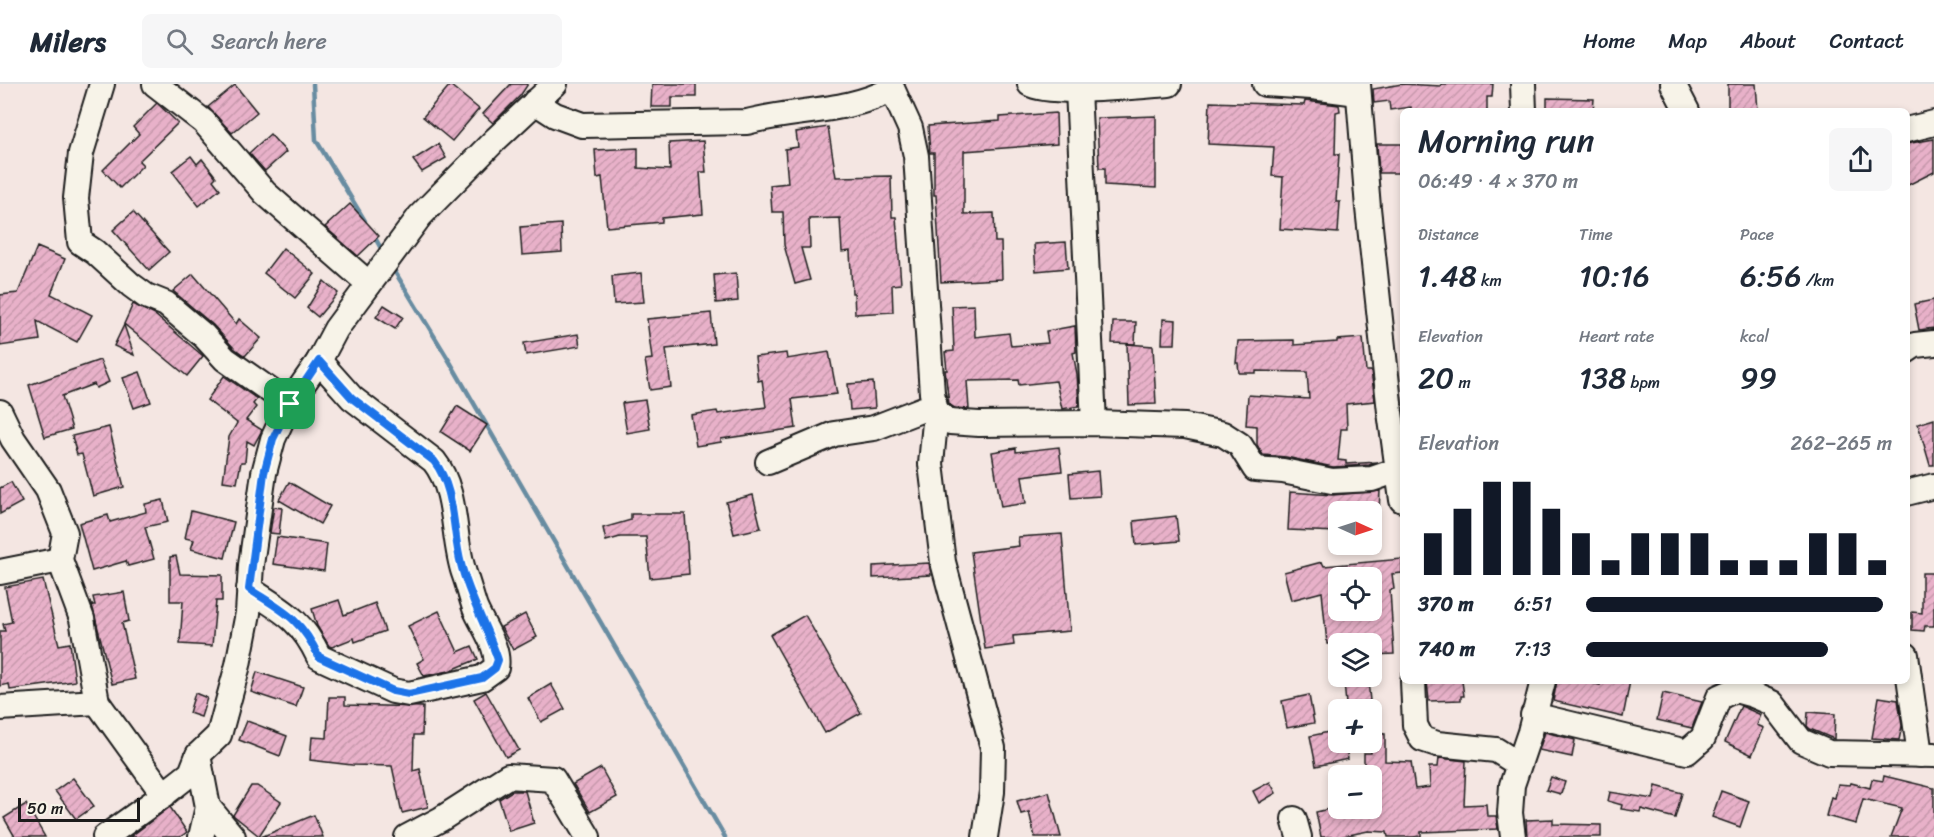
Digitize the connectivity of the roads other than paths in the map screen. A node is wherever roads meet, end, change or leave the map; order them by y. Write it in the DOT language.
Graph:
graph roads {
  1 [pos="102,84"];
  2 [pos="155,84"];
  3 [pos="555,84"];
  4 [pos="1030,84"];
  5 [pos="1168,84"];
  6 [pos="1265,84"];
  7 [pos="1523,84"];
  8 [pos="1672,84"];
  9 [pos="891,87"];
  10 [pos="1358,88"];
  11 [pos="1078,90"];
  12 [pos="535,102"];
  13 [pos="1524,108"];
  14 [pos="1685,108"];
  15 [pos="1934,123"];
  16 [pos="1910,129"];
  17 [pos="369,284"];
  18 [pos="1934,343"];
  19 [pos="1910,348"];
  20 [pos="319,361"];
  21 [pos="290,404"];
  22 [pos="0,412"];
  23 [pos="936,412"];
  24 [pos="1094,423"];
  25 [pos="768,462"];
  26 [pos="1398,470"];
  27 [pos="1400,486"];
  28 [pos="1934,486"];
  29 [pos="1910,492"];
  30 [pos="60,560"];
  31 [pos="0,572"];
  32 [pos="249,589"];
  33 [pos="1910,674"];
  34 [pos="1413,684"];
  35 [pos="1541,684"];
  36 [pos="97,702"];
  37 [pos="0,708"];
  38 [pos="1533,715"];
  39 [pos="198,755"];
  40 [pos="1927,755"];
  41 [pos="1518,764"];
  42 [pos="164,795"];
  43 [pos="208,807"];
  44 [pos="105,837"];
  45 [pos="201,837"];
  46 [pos="233,837"];
  47 [pos="407,837"];
  48 [pos="588,837"];
  49 [pos="986,837"];
  50 [pos="1513,837"];
  1 -- 21 [label="street"];
  2 -- 17 [label="street"];
  3 -- 12 [label="street"];
  4 -- 11 [label="street"];
  5 -- 11 [label="street"];
  6 -- 10 [label="street"];
  7 -- 13 [label="street"];
  8 -- 14 [label="street"];
  9 -- 12 [label="street"];
  9 -- 23 [label="street"];
  10 -- 26 [label="street"];
  11 -- 24 [label="street"];
  12 -- 17 [label="street"];
  15 -- 16 [label="street"];
  17 -- 20 [label="street"];
  18 -- 19 [label="street"];
  20 -- 21 [label="street"];
  20 -- 32 [label="street"];
  21 -- 32 [label="street"];
  22 -- 30 [label="street"];
  23 -- 24 [label="street"];
  23 -- 25 [label="street"];
  23 -- 49 [label="street"];
  24 -- 26 [label="street"];
  26 -- 27 [label="street"];
  28 -- 29 [label="street"];
  30 -- 31 [label="street"];
  30 -- 36 [label="street"];
  32 -- 39 [label="street"];
  33 -- 40 [label="street"];
  34 -- 41 [label="street"];
  35 -- 38 [label="street"];
  36 -- 37 [label="street"];
  36 -- 42 [label="street"];
  38 -- 40 [label="street"];
  38 -- 41 [label="street"];
  39 -- 42 [label="street"];
  39 -- 43 [label="street"];
  41 -- 50 [label="street"];
  42 -- 44 [label="street"];
  43 -- 45 [label="street"];
  43 -- 46 [label="street"];
  47 -- 48 [label="street"];
}
